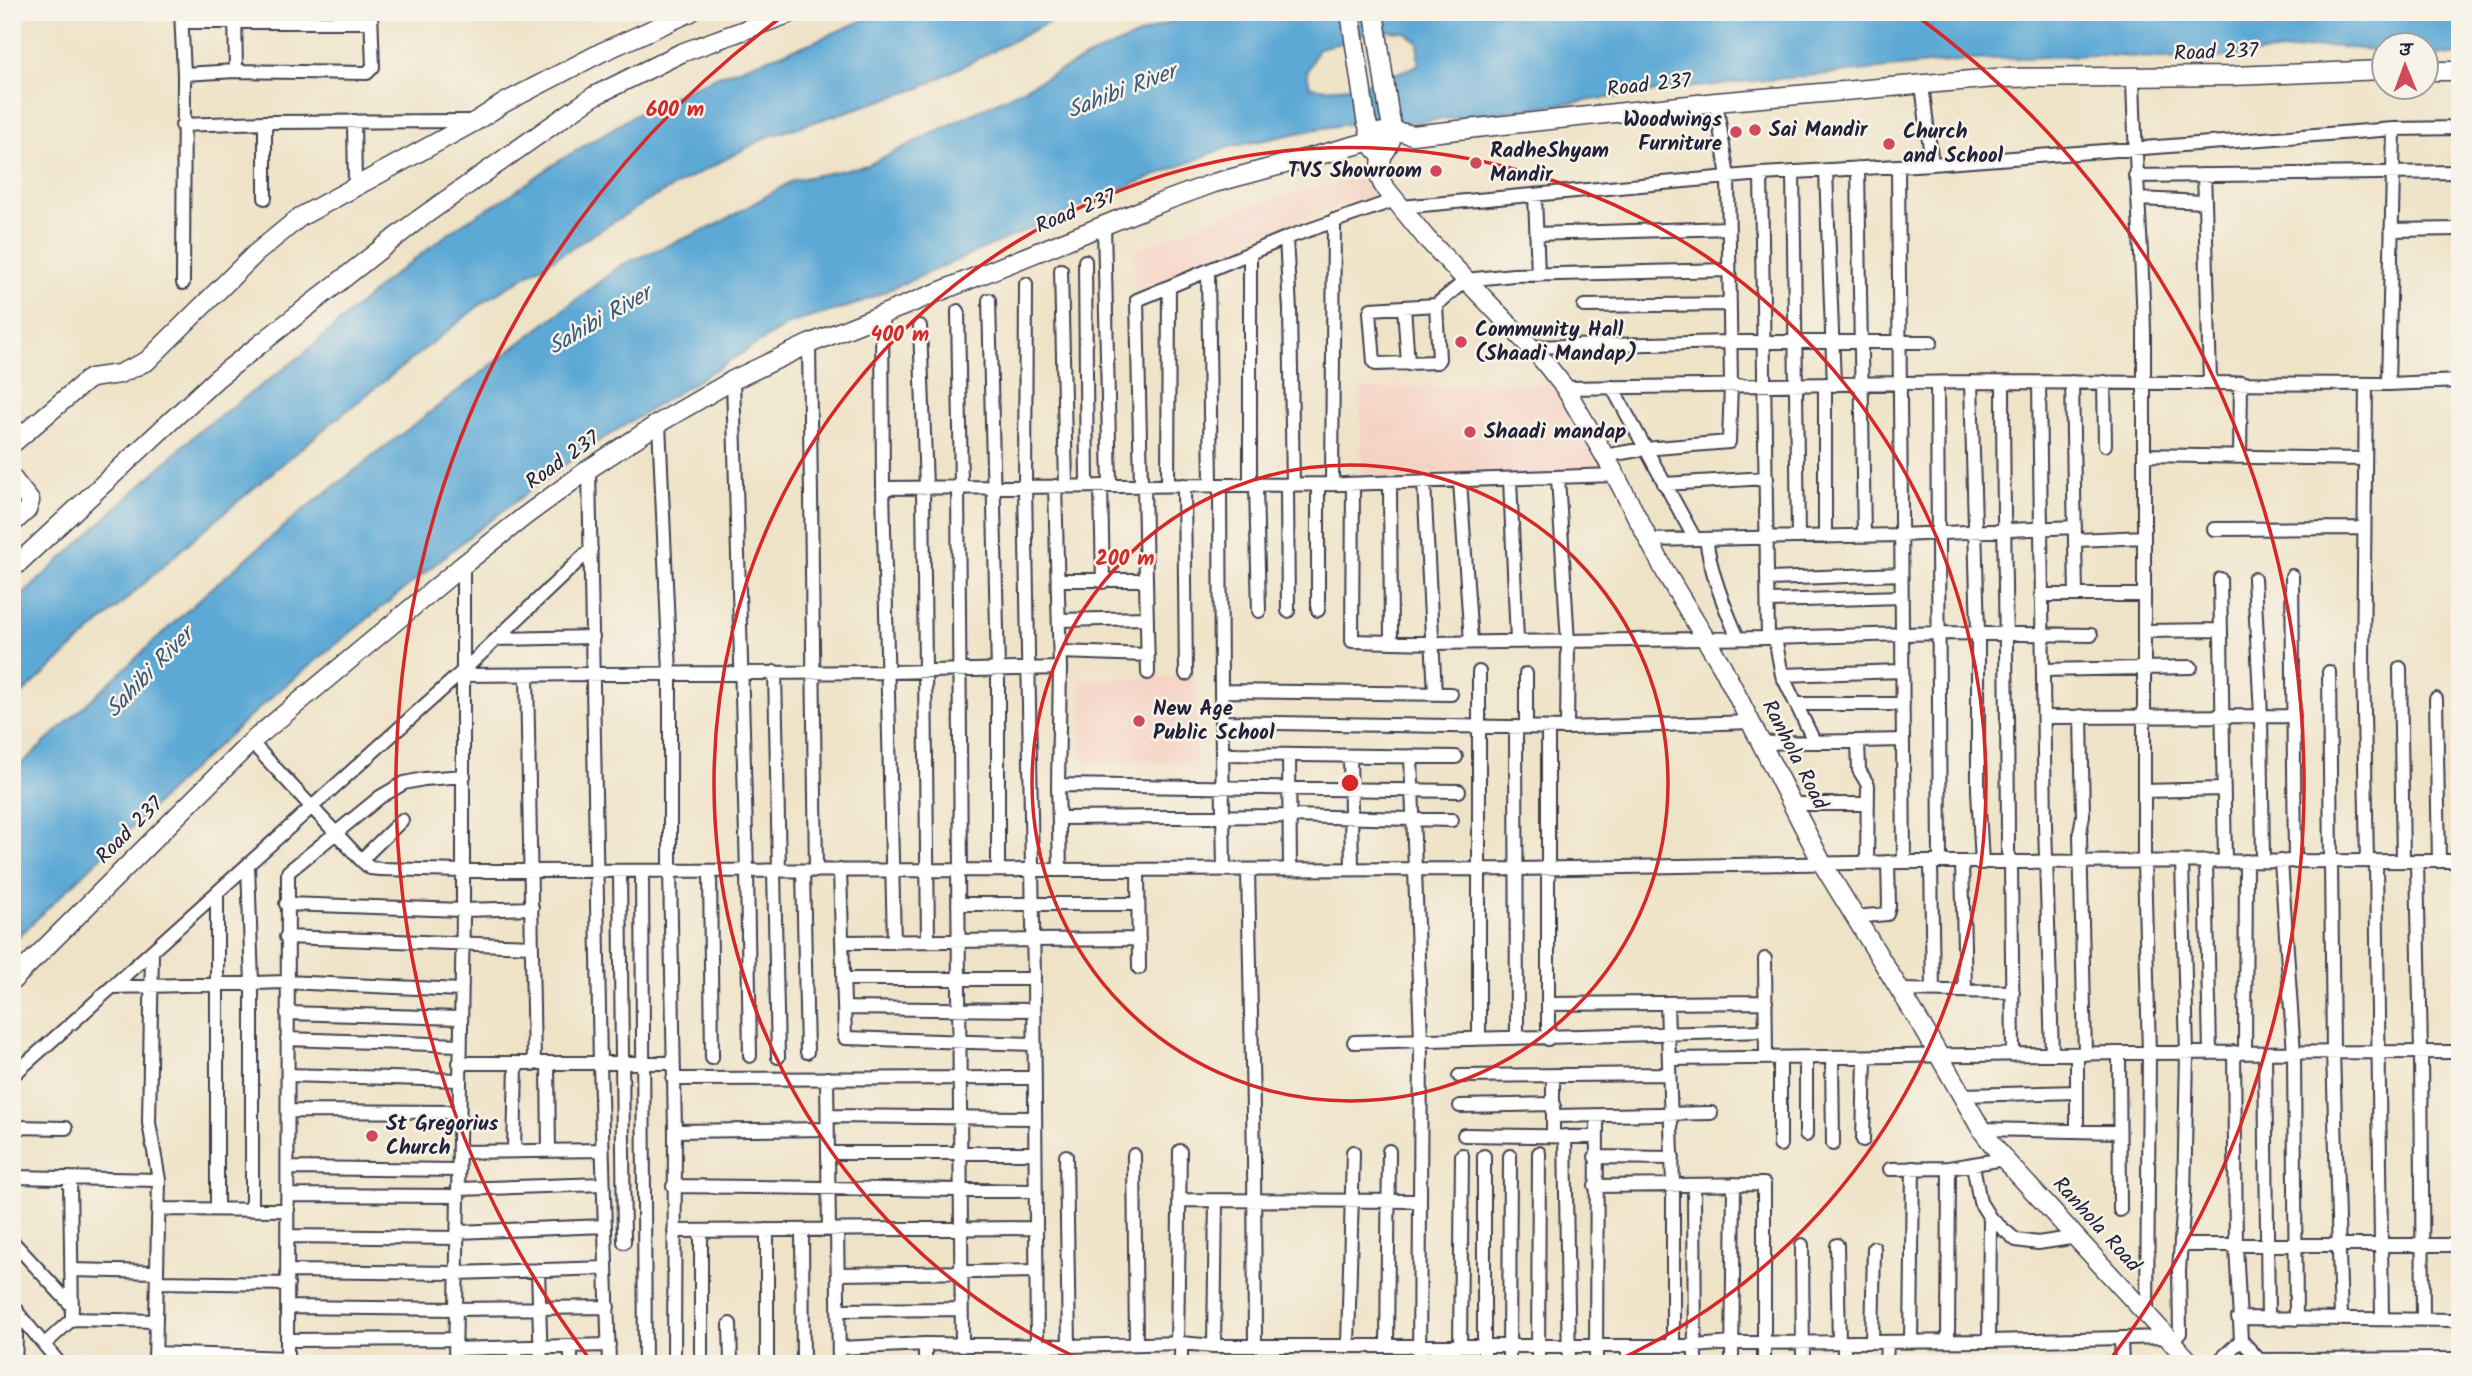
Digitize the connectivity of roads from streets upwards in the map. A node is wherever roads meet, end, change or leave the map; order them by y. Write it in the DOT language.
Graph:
graph roads {
  1 [pos="691,12"];
  2 [pos="794,12"];
  3 [pos="1350,12"];
  4 [pos="1374,12"];
  5 [pos="182,17"];
  6 [pos="371,17"];
  7 [pos="235,18"];
  8 [pos="2370,70"];
  9 [pos="236,71"];
  10 [pos="2440,71"];
  11 [pos="2460,71"];
  12 [pos="184,74"];
  13 [pos="2133,78"];
  14 [pos="1922,85"];
  15 [pos="1716,102"];
  16 [pos="354,121"];
  17 [pos="476,121"];
  18 [pos="1392,121"];
  19 [pos="265,122"];
  20 [pos="182,125"];
  21 [pos="1369,127"];
  22 [pos="2394,128"];
  23 [pos="2460,128"];
  24 [pos="2134,149"];
  25 [pos="1382,156"];
  26 [pos="1932,164"];
  27 [pos="1898,166"];
  28 [pos="1858,168"];
  29 [pos="1826,171"];
  30 [pos="2393,171"];
  31 [pos="1793,172"];
  32 [pos="2460,172"];
  33 [pos="1761,174"];
  34 [pos="2204,175"];
  35 [pos="2135,176"];
  36 [pos="1728,177"];
  37 [pos="355,186"];
  38 [pos="1535,195"];
  39 [pos="265,198"];
  40 [pos="2137,199"];
  41 [pos="2205,202"];
  42 [pos="1398,203"];
  43 [pos="1334,220"];
  44 [pos="1104,225"];
  45 [pos="1729,228"];
  46 [pos="2460,229"];
  47 [pos="2391,230"];
  48 [pos="1536,234"];
  49 [pos="1286,238"];
  50 [pos="1250,253"];
  51 [pos="1085,261"];
  52 [pos="1061,270"];
  53 [pos="1730,270"];
  54 [pos="1208,271"];
  55 [pos="1538,275"];
  56 [pos="1466,280"];
  57 [pos="183,283"];
  58 [pos="1026,284"];
  59 [pos="1169,287"];
  60 [pos="989,300"];
  61 [pos="1730,304"];
  62 [pos="1436,305"];
  63 [pos="1584,306"];
  64 [pos="1404,307"];
  65 [pos="958,311"];
  66 [pos="882,314"];
  67 [pos="920,326"];
  68 [pos="1861,341"];
  69 [pos="1899,341"];
  70 [pos="1730,342"];
  71 [pos="1796,342"];
  72 [pos="1831,342"];
  73 [pos="1931,342"];
  74 [pos="809,344"];
  75 [pos="1764,344"];
  76 [pos="1528,347"];
  77 [pos="1408,364"];
  78 [pos="733,380"];
  79 [pos="1971,382"];
  80 [pos="2072,382"];
  81 [pos="2104,382"];
  82 [pos="2143,382"];
  83 [pos="2210,382"];
  84 [pos="2241,382"];
  85 [pos="2460,382"];
  86 [pos="1900,383"];
  87 [pos="1937,383"];
  88 [pos="2003,383"];
  89 [pos="2039,383"];
  90 [pos="1731,384"];
  91 [pos="1862,384"];
  92 [pos="2366,384"];
  93 [pos="2388,384"];
  94 [pos="1766,385"];
  95 [pos="1795,385"];
  96 [pos="1830,385"];
  97 [pos="1612,387"];
  98 [pos="1564,388"];
  99 [pos="659,423"];
  100 [pos="12,444"];
  101 [pos="2105,445"];
  102 [pos="1644,449"];
  103 [pos="2144,455"];
  104 [pos="1604,456"];
  105 [pos="2239,457"];
  106 [pos="2365,459"];
  107 [pos="589,469"];
  108 [pos="1615,475"];
  109 [pos="1558,477"];
  110 [pos="12,478"];
  111 [pos="1767,478"];
  112 [pos="1510,479"];
  113 [pos="1460,481"];
  114 [pos="1424,482"];
  115 [pos="1390,483"];
  116 [pos="1332,484"];
  117 [pos="1353,484"];
  118 [pos="1664,484"];
  119 [pos="1184,485"];
  120 [pos="1215,485"];
  121 [pos="1253,485"];
  122 [pos="1290,485"];
  123 [pos="1318,485"];
  124 [pos="959,486"];
  125 [pos="994,486"];
  126 [pos="1025,486"];
  127 [pos="1061,486"];
  128 [pos="1087,486"];
  129 [pos="1106,486"];
  130 [pos="1142,486"];
  131 [pos="1168,486"];
  132 [pos="925,487"];
  133 [pos="883,488"];
  134 [pos="12,524"];
  135 [pos="2364,528"];
  136 [pos="2040,529"];
  137 [pos="2214,529"];
  138 [pos="2003,530"];
  139 [pos="1976,531"];
  140 [pos="2076,533"];
  141 [pos="1937,534"];
  142 [pos="1900,535"];
  143 [pos="1798,536"];
  144 [pos="1864,536"];
  145 [pos="1767,537"];
  146 [pos="1825,537"];
  147 [pos="2144,537"];
  148 [pos="1701,539"];
  149 [pos="1648,540"];
  150 [pos="591,549"];
  151 [pos="463,565"];
  152 [pos="12,569"];
  153 [pos="1901,574"];
  154 [pos="2292,576"];
  155 [pos="1767,579"];
  156 [pos="2220,579"];
  157 [pos="2254,579"];
  158 [pos="1058,580"];
  159 [pos="1146,580"];
  160 [pos="1103,582"];
  161 [pos="2041,595"];
  162 [pos="2076,595"];
  163 [pos="2144,595"];
  164 [pos="1901,597"];
  165 [pos="1768,601"];
  166 [pos="1318,610"];
  167 [pos="1259,611"];
  168 [pos="1288,611"];
  169 [pos="1147,618"];
  170 [pos="1059,620"];
  171 [pos="2221,630"];
  172 [pos="2144,631"];
  173 [pos="1940,633"];
  174 [pos="1978,633"];
  175 [pos="1902,634"];
  176 [pos="2004,635"];
  177 [pos="2042,635"];
  178 [pos="2091,635"];
  179 [pos="593,637"];
  180 [pos="1772,638"];
  181 [pos="497,639"];
  182 [pos="1705,639"];
  183 [pos="1738,639"];
  184 [pos="1517,640"];
  185 [pos="1568,641"];
  186 [pos="1391,642"];
  187 [pos="1471,642"];
  188 [pos="1434,643"];
  189 [pos="1060,652"];
  190 [pos="1148,655"];
  191 [pos="2191,667"];
  192 [pos="1060,668"];
  193 [pos="2144,668"];
  194 [pos="2400,668"];
  195 [pos="1029,669"];
  196 [pos="998,670"];
  197 [pos="2043,670"];
  198 [pos="814,671"];
  199 [pos="924,671"];
  200 [pos="960,671"];
  201 [pos="1902,671"];
  202 [pos="464,672"];
  203 [pos="775,672"];
  204 [pos="889,672"];
  205 [pos="1479,672"];
  206 [pos="2329,672"];
  207 [pos="670,673"];
  208 [pos="740,673"];
  209 [pos="1148,673"];
  210 [pos="1186,674"];
  211 [pos="1525,674"];
  212 [pos="527,675"];
  213 [pos="593,675"];
  214 [pos="1782,675"];
  215 [pos="1220,691"];
  216 [pos="1436,694"];
  217 [pos="1451,694"];
  218 [pos="2436,699"];
  219 [pos="1903,704"];
  220 [pos="1796,705"];
  221 [pos="2081,716"];
  222 [pos="2144,716"];
  223 [pos="2223,716"];
  224 [pos="2261,716"];
  225 [pos="2294,716"];
  226 [pos="2044,717"];
  227 [pos="1221,722"];
  228 [pos="1752,722"];
  229 [pos="1480,727"];
  230 [pos="1521,727"];
  231 [pos="1548,727"];
  232 [pos="1567,728"];
  233 [pos="1903,740"];
  234 [pos="1814,741"];
  235 [pos="1858,741"];
  236 [pos="251,742"];
  237 [pos="1762,743"];
  238 [pos="1222,754"];
  239 [pos="1289,756"];
  240 [pos="1350,756"];
  241 [pos="1411,756"];
  242 [pos="1456,757"];
  243 [pos="464,776"];
  244 [pos="1058,785"];
  245 [pos="1223,788"];
  246 [pos="1290,789"];
  247 [pos="1351,789"];
  248 [pos="2224,789"];
  249 [pos="1412,790"];
  250 [pos="1459,791"];
  251 [pos="2144,791"];
  252 [pos="1793,804"];
  253 [pos="1868,804"];
  254 [pos="312,808"];
  255 [pos="1290,816"];
  256 [pos="1224,817"];
  257 [pos="1351,817"];
  258 [pos="1059,818"];
  259 [pos="1414,819"];
  260 [pos="402,820"];
  261 [pos="1452,820"];
  262 [pos="336,834"];
  263 [pos="361,860"];
  264 [pos="2263,860"];
  265 [pos="2460,860"];
  266 [pos="2144,861"];
  267 [pos="2182,861"];
  268 [pos="2206,861"];
  269 [pos="2225,861"];
  270 [pos="2246,861"];
  271 [pos="2281,861"];
  272 [pos="2371,861"];
  273 [pos="2403,861"];
  274 [pos="2417,861"];
  275 [pos="2439,861"];
  276 [pos="1867,862"];
  277 [pos="1888,862"];
  278 [pos="1904,862"];
  279 [pos="1936,862"];
  280 [pos="1962,862"];
  281 [pos="2082,862"];
  282 [pos="2295,862"];
  283 [pos="2332,862"];
  284 [pos="1822,863"];
  285 [pos="1982,863"];
  286 [pos="2011,863"];
  287 [pos="2046,863"];
  288 [pos="248,865"];
  289 [pos="1290,869"];
  290 [pos="1352,869"];
  291 [pos="1516,869"];
  292 [pos="1548,869"];
  293 [pos="670,870"];
  294 [pos="839,870"];
  295 [pos="891,870"];
  296 [pos="926,870"];
  297 [pos="960,870"];
  298 [pos="998,870"];
  299 [pos="1031,870"];
  300 [pos="1060,870"];
  301 [pos="1138,870"];
  302 [pos="1224,870"];
  303 [pos="1248,870"];
  304 [pos="1416,870"];
  305 [pos="1480,870"];
  306 [pos="464,871"];
  307 [pos="531,871"];
  308 [pos="598,871"];
  309 [pos="620,871"];
  310 [pos="642,871"];
  311 [pos="710,871"];
  312 [pos="747,871"];
  313 [pos="776,871"];
  314 [pos="809,871"];
  315 [pos="216,893"];
  316 [pos="286,904"];
  317 [pos="958,904"];
  318 [pos="1032,904"];
  319 [pos="1138,904"];
  320 [pos="532,908"];
  321 [pos="463,910"];
  322 [pos="1855,918"];
  323 [pos="286,937"];
  324 [pos="1139,939"];
  325 [pos="1032,940"];
  326 [pos="928,941"];
  327 [pos="959,941"];
  328 [pos="842,942"];
  329 [pos="894,942"];
  330 [pos="462,944"];
  331 [pos="532,946"];
  332 [pos="152,951"];
  333 [pos="1765,959"];
  334 [pos="1139,968"];
  335 [pos="843,979"];
  336 [pos="1034,979"];
  337 [pos="959,980"];
  338 [pos="12,981"];
  339 [pos="286,982"];
  340 [pos="252,984"];
  341 [pos="215,985"];
  342 [pos="151,986"];
  343 [pos="112,987"];
  344 [pos="461,990"];
  345 [pos="1899,990"];
  346 [pos="1933,991"];
  347 [pos="1965,991"];
  348 [pos="2012,992"];
  349 [pos="1766,1002"];
  350 [pos="1667,1003"];
  351 [pos="1548,1004"];
  352 [pos="844,1008"];
  353 [pos="960,1009"];
  354 [pos="1034,1010"];
  355 [pos="287,1013"];
  356 [pos="460,1018"];
  357 [pos="1766,1031"];
  358 [pos="1668,1034"];
  359 [pos="1479,1038"];
  360 [pos="1517,1038"];
  361 [pos="288,1039"];
  362 [pos="1548,1039"];
  363 [pos="1421,1040"];
  364 [pos="960,1041"];
  365 [pos="1354,1042"];
  366 [pos="1034,1044"];
  367 [pos="460,1045"];
  368 [pos="2379,1051"];
  369 [pos="807,1052"];
  370 [pos="2333,1052"];
  371 [pos="2421,1052"];
  372 [pos="2460,1052"];
  373 [pos="2119,1053"];
  374 [pos="2150,1053"];
  375 [pos="2210,1053"];
  376 [pos="2240,1053"];
  377 [pos="2265,1053"];
  378 [pos="2052,1054"];
  379 [pos="2081,1054"];
  380 [pos="2186,1054"];
  381 [pos="2294,1054"];
  382 [pos="2013,1055"];
  383 [pos="750,1056"];
  384 [pos="778,1057"];
  385 [pos="1940,1057"];
  386 [pos="712,1058"];
  387 [pos="1766,1058"];
  388 [pos="1780,1058"];
  389 [pos="1806,1058"];
  390 [pos="1832,1058"];
  391 [pos="1864,1058"];
  392 [pos="1669,1059"];
  393 [pos="459,1063"];
  394 [pos="673,1063"];
  395 [pos="516,1064"];
  396 [pos="541,1064"];
  397 [pos="600,1064"];
  398 [pos="624,1064"];
  399 [pos="645,1064"];
  400 [pos="1669,1074"];
  401 [pos="288,1075"];
  402 [pos="12,1076"];
  403 [pos="1459,1076"];
  404 [pos="1553,1076"];
  405 [pos="827,1078"];
  406 [pos="960,1078"];
  407 [pos="673,1079"];
  408 [pos="1035,1079"];
  409 [pos="459,1080"];
  410 [pos="2077,1092"];
  411 [pos="1962,1095"];
  412 [pos="1460,1106"];
  413 [pos="1554,1110"];
  414 [pos="288,1111"];
  415 [pos="459,1112"];
  416 [pos="1711,1113"];
  417 [pos="1671,1114"];
  418 [pos="960,1116"];
  419 [pos="1597,1116"];
  420 [pos="1035,1118"];
  421 [pos="827,1122"];
  422 [pos="12,1127"];
  423 [pos="66,1128"];
  424 [pos="1981,1129"];
  425 [pos="675,1130"];
  426 [pos="2077,1131"];
  427 [pos="2119,1132"];
  428 [pos="1464,1135"];
  429 [pos="1806,1135"];
  430 [pos="1559,1136"];
  431 [pos="1596,1137"];
  432 [pos="1863,1140"];
  433 [pos="1833,1144"];
  434 [pos="1780,1145"];
  435 [pos="602,1150"];
  436 [pos="514,1151"];
  437 [pos="548,1151"];
  438 [pos="1180,1151"];
  439 [pos="1389,1151"];
  440 [pos="459,1152"];
  441 [pos="1353,1152"];
  442 [pos="828,1153"];
  443 [pos="961,1153"];
  444 [pos="1035,1153"];
  445 [pos="1539,1153"];
  446 [pos="1462,1154"];
  447 [pos="1134,1155"];
  448 [pos="1066,1156"];
  449 [pos="1484,1156"];
  450 [pos="1510,1156"];
  451 [pos="1595,1157"];
  452 [pos="1672,1158"];
  453 [pos="2004,1159"];
  454 [pos="1973,1164"];
  455 [pos="288,1168"];
  456 [pos="1913,1168"];
  457 [pos="1949,1168"];
  458 [pos="1890,1169"];
  459 [pos="459,1170"];
  460 [pos="12,1177"];
  461 [pos="70,1178"];
  462 [pos="159,1180"];
  463 [pos="603,1184"];
  464 [pos="1734,1184"];
  465 [pos="1674,1185"];
  466 [pos="1694,1185"];
  467 [pos="673,1186"];
  468 [pos="1595,1186"];
  469 [pos="828,1188"];
  470 [pos="961,1190"];
  471 [pos="1035,1191"];
  472 [pos="458,1193"];
  473 [pos="288,1195"];
  474 [pos="1179,1200"];
  475 [pos="1216,1200"];
  476 [pos="1254,1201"];
  477 [pos="1388,1201"];
  478 [pos="1420,1201"];
  479 [pos="1352,1202"];
  480 [pos="159,1209"];
  481 [pos="217,1209"];
  482 [pos="252,1209"];
  483 [pos="288,1210"];
  484 [pos="2120,1210"];
  485 [pos="1990,1218"];
  486 [pos="605,1226"];
  487 [pos="1036,1228"];
  488 [pos="961,1229"];
  489 [pos="767,1230"];
  490 [pos="802,1230"];
  491 [pos="833,1230"];
  492 [pos="674,1231"];
  493 [pos="701,1231"];
  494 [pos="458,1235"];
  495 [pos="288,1236"];
  496 [pos="2077,1237"];
  497 [pos="12,1241"];
  498 [pos="624,1242"];
  499 [pos="2337,1244"];
  500 [pos="2382,1244"];
  501 [pos="1802,1245"];
  502 [pos="1837,1245"];
  503 [pos="2180,1245"];
  504 [pos="2236,1245"];
  505 [pos="2266,1245"];
  506 [pos="2422,1245"];
  507 [pos="2460,1245"];
  508 [pos="2296,1246"];
  509 [pos="1874,1248"];
  510 [pos="606,1268"];
  511 [pos="71,1270"];
  512 [pos="538,1270"];
  513 [pos="1036,1271"];
  514 [pos="960,1272"];
  515 [pos="456,1273"];
  516 [pos="838,1274"];
  517 [pos="157,1277"];
  518 [pos="288,1278"];
  519 [pos="288,1307"];
  520 [pos="608,1307"];
  521 [pos="15,1308"];
  522 [pos="540,1308"];
  523 [pos="456,1309"];
  524 [pos="961,1309"];
  525 [pos="838,1310"];
  526 [pos="72,1313"];
  527 [pos="2147,1316"];
  528 [pos="2238,1318"];
  529 [pos="2268,1318"];
  530 [pos="2382,1318"];
  531 [pos="2341,1319"];
  532 [pos="2423,1319"];
  533 [pos="2296,1320"];
  534 [pos="2460,1320"];
  535 [pos="156,1321"];
  536 [pos="730,1324"];
  537 [pos="2169,1338"];
  538 [pos="2121,1339"];
  539 [pos="287,1340"];
  540 [pos="2241,1340"];
  541 [pos="1948,1341"];
  542 [pos="1989,1341"];
  543 [pos="1842,1342"];
  544 [pos="1872,1342"];
  545 [pos="1887,1342"];
  546 [pos="1911,1342"];
  547 [pos="1732,1343"];
  548 [pos="1764,1343"];
  549 [pos="1803,1343"];
  550 [pos="455,1344"];
  551 [pos="925,1344"];
  552 [pos="1136,1344"];
  553 [pos="1179,1344"];
  554 [pos="609,1345"];
  555 [pos="541,1346"];
  556 [pos="571,1346"];
  557 [pos="961,1346"];
  558 [pos="1037,1346"];
  559 [pos="1069,1346"];
  560 [pos="1214,1346"];
  561 [pos="1255,1346"];
  562 [pos="1348,1346"];
  563 [pos="1387,1346"];
  564 [pos="1419,1346"];
  565 [pos="1460,1346"];
  566 [pos="1484,1346"];
  567 [pos="1509,1346"];
  568 [pos="1538,1346"];
  569 [pos="1570,1346"];
  570 [pos="1596,1346"];
  571 [pos="1628,1346"];
  572 [pos="1673,1346"];
  573 [pos="1695,1346"];
  574 [pos="48,1347"];
  575 [pos="515,1347"];
  576 [pos="839,1348"];
  577 [pos="155,1358"];
  578 [pos="2460,1359"];
  579 [pos="287,1361"];
  580 [pos="2261,1362"];
  581 [pos="2370,1362"];
  582 [pos="15,1364"];
  583 [pos="49,1364"];
  584 [pos="60,1364"];
  585 [pos="455,1364"];
  586 [pos="515,1364"];
  587 [pos="541,1364"];
  588 [pos="571,1364"];
  589 [pos="609,1364"];
  590 [pos="645,1364"];
  591 [pos="674,1364"];
  592 [pos="701,1364"];
  593 [pos="731,1364"];
  594 [pos="767,1364"];
  595 [pos="803,1364"];
  596 [pos="839,1364"];
  597 [pos="925,1364"];
  598 [pos="1181,1364"];
  599 [pos="1419,1364"];
  600 [pos="1483,1364"];
  601 [pos="1509,1364"];
  602 [pos="1538,1364"];
  603 [pos="1569,1364"];
  604 [pos="1595,1364"];
  605 [pos="1628,1364"];
  606 [pos="1695,1364"];
  607 [pos="1732,1364"];
  608 [pos="1765,1364"];
  609 [pos="1803,1364"];
  610 [pos="1844,1364"];
  611 [pos="1886,1364"];
  612 [pos="2122,1364"];
  613 [pos="2192,1364"];
  614 [pos="2216,1364"];
  1 -- 17 [label="street"];
  2 -- 152 [label="street"];
  3 -- 21 [label="street, Ranhola Road"];
  4 -- 18 [label="street"];
  5 -- 7 [label="street"];
  5 -- 12 [label="street"];
  6 -- 7 [label="street"];
  6 -- 9 [label="street"];
  7 -- 9 [label="street"];
  8 -- 13 [label="street, Road 237"];
  9 -- 12 [label="street"];
  10 -- 11 [label="street"];
  12 -- 20 [label="street"];
  13 -- 14 [label="street, Road 237"];
  13 -- 24 [label="street"];
  14 -- 15 [label="street, Road 237"];
  14 -- 26 [label="street"];
  15 -- 18 [label="street, Road 237"];
  15 -- 36 [label="street"];
  16 -- 17 [label="street"];
  16 -- 19 [label="street"];
  16 -- 37 [label="street"];
  17 -- 37 [label="street"];
  18 -- 21 [label="street, Road 237"];
  18 -- 25 [label="street"];
  19 -- 20 [label="street"];
  19 -- 39 [label="street"];
  20 -- 57 [label="street"];
  21 -- 25 [label="street, Ranhola Road"];
  21 -- 44 [label="street, Road 237"];
  22 -- 23 [label="street"];
  22 -- 24 [label="street"];
  22 -- 30 [label="street"];
  24 -- 26 [label="street"];
  24 -- 35 [label="street"];
  25 -- 42 [label="street, Ranhola Road"];
  26 -- 27 [label="street"];
  27 -- 28 [label="street"];
  27 -- 69 [label="street"];
  28 -- 29 [label="street"];
  28 -- 68 [label="street"];
  29 -- 31 [label="street"];
  29 -- 72 [label="street"];
  30 -- 32 [label="street"];
  30 -- 34 [label="street"];
  30 -- 47 [label="street"];
  31 -- 33 [label="street"];
  31 -- 71 [label="street"];
  33 -- 36 [label="street"];
  33 -- 75 [label="street"];
  34 -- 35 [label="street"];
  34 -- 41 [label="street"];
  35 -- 40 [label="street"];
  36 -- 38 [label="street"];
  36 -- 45 [label="street"];
  37 -- 100 [label="street"];
  38 -- 42 [label="street"];
  38 -- 48 [label="street"];
  40 -- 41 [label="street"];
  40 -- 82 [label="street"];
  41 -- 83 [label="street"];
  42 -- 43 [label="street"];
  42 -- 56 [label="street, Ranhola Road"];
  43 -- 49 [label="street"];
  43 -- 116 [label="street"];
  44 -- 66 [label="street, Road 237"];
  44 -- 129 [label="street"];
  45 -- 48 [label="street"];
  45 -- 53 [label="street"];
  46 -- 47 [label="street"];
  47 -- 93 [label="street"];
  48 -- 55 [label="street"];
  49 -- 50 [label="street"];
  49 -- 122 [label="street"];
  50 -- 54 [label="street"];
  50 -- 121 [label="street"];
  51 -- 128 [label="street"];
  52 -- 127 [label="street"];
  53 -- 55 [label="street"];
  53 -- 61 [label="street"];
  54 -- 59 [label="street"];
  54 -- 120 [label="street"];
  55 -- 56 [label="street"];
  56 -- 62 [label="street"];
  56 -- 76 [label="street, Ranhola Road"];
  58 -- 126 [label="street"];
  59 -- 130 [label="street"];
  59 -- 131 [label="street"];
  60 -- 125 [label="street"];
  61 -- 63 [label="street"];
  61 -- 70 [label="street"];
  62 -- 64 [label="street"];
  62 -- 77 [label="street"];
  64 -- 77 [label="street"];
  64 -- 77 [label="street"];
  65 -- 124 [label="street"];
  66 -- 74 [label="street, Road 237"];
  66 -- 133 [label="street"];
  67 -- 132 [label="street"];
  68 -- 69 [label="street"];
  68 -- 72 [label="street"];
  68 -- 91 [label="street"];
  69 -- 73 [label="street"];
  69 -- 86 [label="street"];
  70 -- 75 [label="street"];
  70 -- 76 [label="street"];
  70 -- 90 [label="street"];
  71 -- 72 [label="street"];
  71 -- 75 [label="street"];
  71 -- 95 [label="street"];
  72 -- 96 [label="street"];
  74 -- 78 [label="street, Road 237"];
  74 -- 198 [label="street"];
  75 -- 94 [label="street"];
  76 -- 98 [label="street, Ranhola Road"];
  78 -- 99 [label="street, Road 237"];
  78 -- 208 [label="street"];
  79 -- 87 [label="street"];
  79 -- 88 [label="street"];
  79 -- 139 [label="street"];
  80 -- 81 [label="street"];
  80 -- 89 [label="street"];
  80 -- 140 [label="street"];
  81 -- 82 [label="street"];
  81 -- 101 [label="street"];
  82 -- 83 [label="street"];
  82 -- 103 [label="street"];
  83 -- 84 [label="street"];
  84 -- 92 [label="street"];
  84 -- 105 [label="street"];
  85 -- 93 [label="street"];
  86 -- 87 [label="street"];
  86 -- 91 [label="street"];
  86 -- 142 [label="street"];
  87 -- 141 [label="street"];
  88 -- 89 [label="street"];
  88 -- 138 [label="street"];
  89 -- 136 [label="street"];
  90 -- 94 [label="street"];
  90 -- 97 [label="street"];
  90 -- 102 [label="street"];
  91 -- 96 [label="street"];
  91 -- 144 [label="street"];
  92 -- 93 [label="street"];
  92 -- 106 [label="street"];
  94 -- 95 [label="street"];
  94 -- 111 [label="street"];
  95 -- 96 [label="street"];
  95 -- 143 [label="street"];
  96 -- 146 [label="street"];
  97 -- 98 [label="street"];
  97 -- 102 [label="street"];
  98 -- 104 [label="street, Ranhola Road"];
  99 -- 107 [label="street, Road 237"];
  99 -- 207 [label="street"];
  102 -- 104 [label="street"];
  102 -- 118 [label="street"];
  103 -- 105 [label="street"];
  103 -- 147 [label="street"];
  104 -- 108 [label="street, Ranhola Road"];
  105 -- 106 [label="street"];
  106 -- 135 [label="street"];
  107 -- 150 [label="street"];
  107 -- 151 [label="street, Road 237"];
  108 -- 109 [label="street"];
  108 -- 149 [label="street, Ranhola Road"];
  109 -- 112 [label="street"];
  109 -- 185 [label="street"];
  110 -- 134 [label="street"];
  111 -- 118 [label="street"];
  111 -- 145 [label="street"];
  112 -- 113 [label="street"];
  112 -- 184 [label="street"];
  113 -- 114 [label="street"];
  113 -- 187 [label="street"];
  114 -- 115 [label="street"];
  114 -- 188 [label="street"];
  115 -- 117 [label="street"];
  115 -- 186 [label="street"];
  116 -- 117 [label="street"];
  116 -- 123 [label="street"];
  117 -- 186 [label="street"];
  118 -- 148 [label="street"];
  119 -- 120 [label="street"];
  119 -- 131 [label="street"];
  119 -- 210 [label="street"];
  120 -- 121 [label="street"];
  120 -- 215 [label="street"];
  121 -- 122 [label="street"];
  121 -- 167 [label="street"];
  122 -- 123 [label="street"];
  122 -- 168 [label="street"];
  123 -- 166 [label="street"];
  124 -- 125 [label="street"];
  124 -- 132 [label="street"];
  124 -- 200 [label="street"];
  125 -- 126 [label="street"];
  125 -- 196 [label="street"];
  126 -- 127 [label="street"];
  126 -- 195 [label="street"];
  127 -- 128 [label="street"];
  127 -- 158 [label="street"];
  128 -- 129 [label="street"];
  129 -- 130 [label="street"];
  129 -- 160 [label="street"];
  130 -- 131 [label="street"];
  130 -- 159 [label="street"];
  132 -- 133 [label="street"];
  132 -- 199 [label="street"];
  133 -- 204 [label="street"];
  135 -- 137 [label="street"];
  135 -- 272 [label="street"];
  136 -- 138 [label="street"];
  136 -- 140 [label="street"];
  136 -- 161 [label="street"];
  138 -- 139 [label="street"];
  138 -- 176 [label="street"];
  139 -- 141 [label="street"];
  139 -- 174 [label="street"];
  140 -- 147 [label="street"];
  140 -- 162 [label="street"];
  141 -- 142 [label="street"];
  141 -- 173 [label="street"];
  142 -- 144 [label="street"];
  142 -- 153 [label="street"];
  143 -- 145 [label="street"];
  143 -- 146 [label="street"];
  144 -- 146 [label="street"];
  145 -- 148 [label="street"];
  145 -- 155 [label="street"];
  147 -- 163 [label="street"];
  148 -- 149 [label="street"];
  148 -- 183 [label="street"];
  149 -- 182 [label="street, Ranhola Road"];
  150 -- 179 [label="street"];
  150 -- 181 [label="street"];
  151 -- 202 [label="street"];
  151 -- 236 [label="street, Road 237"];
  153 -- 155 [label="street"];
  153 -- 164 [label="street"];
  154 -- 225 [label="street"];
  155 -- 165 [label="street"];
  156 -- 171 [label="street"];
  157 -- 224 [label="street"];
  158 -- 160 [label="street"];
  158 -- 170 [label="street"];
  159 -- 160 [label="street"];
  159 -- 169 [label="street"];
  161 -- 162 [label="street"];
  161 -- 177 [label="street"];
  162 -- 163 [label="street"];
  163 -- 172 [label="street"];
  164 -- 165 [label="street"];
  164 -- 175 [label="street"];
  165 -- 180 [label="street"];
  169 -- 170 [label="street"];
  169 -- 190 [label="street"];
  170 -- 189 [label="street"];
  171 -- 172 [label="street"];
  171 -- 223 [label="street"];
  172 -- 193 [label="street"];
  173 -- 174 [label="street"];
  173 -- 175 [label="street"];
  173 -- 279 [label="street"];
  174 -- 176 [label="street"];
  174 -- 285 [label="street"];
  175 -- 180 [label="street"];
  175 -- 201 [label="street"];
  176 -- 177 [label="street"];
  176 -- 286 [label="street"];
  177 -- 178 [label="street"];
  177 -- 197 [label="street"];
  179 -- 181 [label="street"];
  179 -- 213 [label="street"];
  180 -- 183 [label="street"];
  180 -- 214 [label="street"];
  181 -- 202 [label="street"];
  182 -- 183 [label="street"];
  182 -- 185 [label="street"];
  182 -- 228 [label="street, Ranhola Road"];
  184 -- 185 [label="street"];
  184 -- 187 [label="street"];
  185 -- 232 [label="street"];
  186 -- 188 [label="street"];
  187 -- 188 [label="street"];
  188 -- 216 [label="street"];
  189 -- 190 [label="street"];
  189 -- 192 [label="street"];
  190 -- 209 [label="street"];
  191 -- 193 [label="street"];
  192 -- 195 [label="street"];
  192 -- 244 [label="street"];
  193 -- 197 [label="street"];
  193 -- 222 [label="street"];
  194 -- 273 [label="street"];
  195 -- 196 [label="street"];
  195 -- 299 [label="street"];
  196 -- 200 [label="street"];
  196 -- 298 [label="street"];
  197 -- 226 [label="street"];
  198 -- 203 [label="street"];
  198 -- 204 [label="street"];
  198 -- 314 [label="street"];
  199 -- 200 [label="street"];
  199 -- 204 [label="street"];
  199 -- 296 [label="street"];
  200 -- 297 [label="street"];
  201 -- 214 [label="street"];
  201 -- 219 [label="street"];
  202 -- 212 [label="street"];
  202 -- 243 [label="street"];
  202 -- 254 [label="street"];
  203 -- 208 [label="street"];
  203 -- 313 [label="street"];
  204 -- 295 [label="street"];
  205 -- 229 [label="street"];
  206 -- 283 [label="street"];
  207 -- 208 [label="street"];
  207 -- 213 [label="street"];
  207 -- 293 [label="street"];
  208 -- 312 [label="street"];
  211 -- 230 [label="street"];
  212 -- 213 [label="street"];
  212 -- 307 [label="street"];
  213 -- 308 [label="street"];
  214 -- 220 [label="street"];
  215 -- 216 [label="street"];
  215 -- 227 [label="street"];
  216 -- 217 [label="street"];
  218 -- 275 [label="street"];
  219 -- 220 [label="street"];
  219 -- 233 [label="street"];
  220 -- 234 [label="street"];
  221 -- 222 [label="street"];
  221 -- 226 [label="street"];
  221 -- 281 [label="street"];
  222 -- 223 [label="street"];
  222 -- 251 [label="street"];
  223 -- 224 [label="street"];
  223 -- 248 [label="street"];
  224 -- 225 [label="street"];
  224 -- 264 [label="street"];
  225 -- 282 [label="street"];
  226 -- 287 [label="street"];
  227 -- 229 [label="street"];
  227 -- 238 [label="street"];
  228 -- 232 [label="street"];
  228 -- 237 [label="street, Ranhola Road"];
  229 -- 230 [label="street"];
  229 -- 305 [label="street"];
  230 -- 231 [label="street"];
  230 -- 291 [label="street"];
  231 -- 232 [label="street"];
  231 -- 292 [label="street"];
  233 -- 235 [label="street"];
  233 -- 278 [label="street"];
  234 -- 235 [label="street"];
  234 -- 237 [label="street"];
  235 -- 253 [label="street"];
  236 -- 254 [label="street"];
  236 -- 338 [label="street, Road 237"];
  237 -- 252 [label="street, Ranhola Road"];
  238 -- 239 [label="street"];
  238 -- 245 [label="street"];
  239 -- 240 [label="street"];
  239 -- 246 [label="street"];
  240 -- 241 [label="street"];
  240 -- 247 [label="street"];
  241 -- 242 [label="street"];
  241 -- 249 [label="street"];
  243 -- 262 [label="street"];
  243 -- 306 [label="street"];
  244 -- 245 [label="street"];
  244 -- 258 [label="street"];
  245 -- 246 [label="street"];
  245 -- 256 [label="street"];
  246 -- 247 [label="street"];
  246 -- 255 [label="street"];
  247 -- 249 [label="street"];
  247 -- 257 [label="street"];
  248 -- 251 [label="street"];
  248 -- 269 [label="street"];
  249 -- 250 [label="street"];
  249 -- 259 [label="street"];
  251 -- 266 [label="street"];
  252 -- 253 [label="street"];
  252 -- 284 [label="street, Ranhola Road"];
  253 -- 276 [label="street"];
  254 -- 262 [label="street"];
  254 -- 288 [label="street"];
  255 -- 256 [label="street"];
  255 -- 257 [label="street"];
  255 -- 289 [label="street"];
  256 -- 258 [label="street"];
  256 -- 302 [label="street"];
  257 -- 259 [label="street"];
  257 -- 290 [label="street"];
  258 -- 300 [label="street"];
  259 -- 261 [label="street"];
  259 -- 304 [label="street"];
  260 -- 263 [label="street"];
  262 -- 263 [label="street"];
  262 -- 316 [label="street"];
  263 -- 306 [label="street"];
  264 -- 270 [label="street"];
  264 -- 271 [label="street"];
  265 -- 275 [label="street"];
  266 -- 267 [label="street"];
  266 -- 281 [label="street"];
  266 -- 374 [label="street"];
  267 -- 268 [label="street"];
  267 -- 380 [label="street"];
  268 -- 269 [label="street"];
  268 -- 375 [label="street"];
  269 -- 270 [label="street"];
  270 -- 376 [label="street"];
  271 -- 282 [label="street"];
  271 -- 381 [label="street"];
  272 -- 273 [label="street"];
  272 -- 283 [label="street"];
  272 -- 368 [label="street"];
  273 -- 274 [label="street"];
  274 -- 275 [label="street"];
  274 -- 371 [label="street"];
  276 -- 277 [label="street"];
  276 -- 284 [label="street"];
  277 -- 278 [label="street"];
  277 -- 322 [label="street"];
  278 -- 279 [label="street"];
  279 -- 280 [label="street"];
  279 -- 346 [label="street"];
  280 -- 285 [label="street"];
  280 -- 347 [label="street"];
  281 -- 287 [label="street"];
  281 -- 379 [label="street"];
  282 -- 283 [label="street"];
  283 -- 370 [label="street"];
  284 -- 292 [label="street"];
  284 -- 322 [label="street, Ranhola Road"];
  285 -- 286 [label="street"];
  286 -- 287 [label="street"];
  286 -- 348 [label="street"];
  287 -- 378 [label="street"];
  288 -- 315 [label="street"];
  288 -- 340 [label="street"];
  289 -- 290 [label="street"];
  289 -- 303 [label="street"];
  290 -- 304 [label="street"];
  291 -- 292 [label="street"];
  291 -- 305 [label="street"];
  291 -- 360 [label="street"];
  292 -- 351 [label="street"];
  293 -- 310 [label="street"];
  293 -- 311 [label="street"];
  293 -- 394 [label="street"];
  294 -- 295 [label="street"];
  294 -- 314 [label="street"];
  294 -- 328 [label="street"];
  295 -- 296 [label="street"];
  295 -- 329 [label="street"];
  296 -- 297 [label="street"];
  296 -- 326 [label="street"];
  297 -- 298 [label="street"];
  297 -- 317 [label="street"];
  298 -- 299 [label="street"];
  299 -- 300 [label="street"];
  299 -- 318 [label="street"];
  300 -- 301 [label="street"];
  301 -- 302 [label="street"];
  301 -- 319 [label="street"];
  302 -- 303 [label="street"];
  303 -- 476 [label="street"];
  304 -- 305 [label="street"];
  304 -- 363 [label="street"];
  305 -- 359 [label="street"];
  306 -- 307 [label="street"];
  306 -- 321 [label="street"];
  307 -- 308 [label="street"];
  307 -- 320 [label="street"];
  308 -- 309 [label="street"];
  308 -- 397 [label="street"];
  309 -- 310 [label="street"];
  309 -- 398 [label="street"];
  310 -- 399 [label="street"];
  311 -- 312 [label="street"];
  311 -- 386 [label="street"];
  312 -- 313 [label="street"];
  312 -- 383 [label="street"];
  313 -- 314 [label="street"];
  313 -- 384 [label="street"];
  314 -- 369 [label="street"];
  315 -- 332 [label="street"];
  315 -- 341 [label="street"];
  316 -- 321 [label="street"];
  316 -- 323 [label="street"];
  317 -- 318 [label="street"];
  317 -- 327 [label="street"];
  318 -- 319 [label="street"];
  318 -- 325 [label="street"];
  319 -- 324 [label="street"];
  320 -- 321 [label="street"];
  320 -- 331 [label="street"];
  321 -- 330 [label="street"];
  322 -- 345 [label="street, Ranhola Road"];
  323 -- 330 [label="street"];
  323 -- 339 [label="street"];
  324 -- 325 [label="street"];
  324 -- 334 [label="street"];
  325 -- 327 [label="street"];
  325 -- 336 [label="street"];
  326 -- 327 [label="street"];
  326 -- 329 [label="street"];
  327 -- 337 [label="street"];
  328 -- 329 [label="street"];
  328 -- 335 [label="street"];
  330 -- 331 [label="street"];
  330 -- 344 [label="street"];
  331 -- 396 [label="street"];
  332 -- 342 [label="street"];
  332 -- 343 [label="street"];
  333 -- 349 [label="street"];
  335 -- 337 [label="street"];
  335 -- 352 [label="street"];
  336 -- 337 [label="street"];
  336 -- 354 [label="street"];
  337 -- 353 [label="street"];
  339 -- 340 [label="street"];
  339 -- 344 [label="street"];
  339 -- 355 [label="street"];
  340 -- 341 [label="street"];
  340 -- 482 [label="street"];
  341 -- 342 [label="street"];
  341 -- 481 [label="street"];
  342 -- 343 [label="street"];
  342 -- 462 [label="street"];
  343 -- 402 [label="street"];
  344 -- 356 [label="street"];
  345 -- 346 [label="street"];
  345 -- 385 [label="street, Ranhola Road"];
  346 -- 347 [label="street"];
  347 -- 348 [label="street"];
  348 -- 382 [label="street"];
  349 -- 350 [label="street"];
  349 -- 357 [label="street"];
  350 -- 351 [label="street"];
  350 -- 358 [label="street"];
  351 -- 362 [label="street"];
  352 -- 353 [label="street"];
  352 -- 364 [label="street"];
  353 -- 354 [label="street"];
  353 -- 364 [label="street"];
  354 -- 366 [label="street"];
  355 -- 356 [label="street"];
  355 -- 361 [label="street"];
  356 -- 367 [label="street"];
  357 -- 358 [label="street"];
  357 -- 387 [label="street"];
  358 -- 362 [label="street"];
  358 -- 392 [label="street"];
  359 -- 360 [label="street"];
  359 -- 363 [label="street"];
  360 -- 362 [label="street"];
  361 -- 367 [label="street"];
  361 -- 401 [label="street"];
  363 -- 365 [label="street"];
  363 -- 478 [label="street"];
  364 -- 366 [label="street"];
  364 -- 406 [label="street"];
  366 -- 408 [label="street"];
  367 -- 393 [label="street"];
  368 -- 370 [label="street"];
  368 -- 371 [label="street"];
  368 -- 500 [label="street"];
  370 -- 381 [label="street"];
  370 -- 499 [label="street"];
  371 -- 372 [label="street"];
  371 -- 506 [label="street"];
  373 -- 374 [label="street"];
  373 -- 379 [label="street"];
  373 -- 427 [label="street"];
  374 -- 380 [label="street"];
  374 -- 527 [label="street"];
  375 -- 376 [label="street"];
  375 -- 380 [label="street"];
  376 -- 377 [label="street"];
  376 -- 504 [label="street"];
  377 -- 381 [label="street"];
  377 -- 505 [label="street"];
  378 -- 379 [label="street"];
  378 -- 382 [label="street"];
  379 -- 410 [label="street"];
  380 -- 503 [label="street"];
  381 -- 508 [label="street"];
  382 -- 385 [label="street"];
  385 -- 391 [label="street"];
  385 -- 411 [label="street, Ranhola Road"];
  387 -- 388 [label="street"];
  387 -- 392 [label="street"];
  388 -- 389 [label="street"];
  388 -- 434 [label="street"];
  389 -- 390 [label="street"];
  389 -- 429 [label="street"];
  390 -- 391 [label="street"];
  390 -- 433 [label="street"];
  391 -- 432 [label="street"];
  392 -- 400 [label="street"];
  393 -- 395 [label="street"];
  393 -- 409 [label="street"];
  394 -- 399 [label="street"];
  394 -- 407 [label="street"];
  395 -- 396 [label="street"];
  395 -- 436 [label="street"];
  396 -- 397 [label="street"];
  396 -- 437 [label="street"];
  397 -- 398 [label="street"];
  397 -- 435 [label="street"];
  398 -- 399 [label="street"];
  398 -- 498 [label="street"];
  399 -- 590 [label="street"];
  400 -- 404 [label="street"];
  400 -- 417 [label="street"];
  401 -- 409 [label="street"];
  401 -- 414 [label="street"];
  403 -- 404 [label="street"];
  404 -- 413 [label="street"];
  405 -- 406 [label="street"];
  405 -- 407 [label="street"];
  405 -- 421 [label="street"];
  406 -- 408 [label="street"];
  406 -- 418 [label="street"];
  407 -- 425 [label="street"];
  408 -- 420 [label="street"];
  409 -- 415 [label="street"];
  410 -- 411 [label="street"];
  410 -- 426 [label="street"];
  411 -- 424 [label="street, Ranhola Road"];
  412 -- 413 [label="street"];
  413 -- 419 [label="street"];
  413 -- 430 [label="street"];
  414 -- 415 [label="street"];
  414 -- 455 [label="street"];
  415 -- 440 [label="street"];
  416 -- 417 [label="street"];
  417 -- 419 [label="street"];
  417 -- 452 [label="street"];
  418 -- 420 [label="street"];
  418 -- 421 [label="street"];
  418 -- 443 [label="street"];
  419 -- 431 [label="street"];
  420 -- 444 [label="street"];
  421 -- 425 [label="street"];
  421 -- 442 [label="street"];
  422 -- 423 [label="street"];
  424 -- 426 [label="street"];
  424 -- 453 [label="street, Ranhola Road"];
  425 -- 467 [label="street"];
  426 -- 427 [label="street"];
  427 -- 484 [label="street"];
  428 -- 430 [label="street"];
  430 -- 431 [label="street"];
  430 -- 569 [label="street"];
  431 -- 451 [label="street"];
  435 -- 437 [label="street"];
  435 -- 463 [label="street"];
  436 -- 437 [label="street"];
  436 -- 440 [label="street"];
  438 -- 474 [label="street"];
  439 -- 477 [label="street"];
  440 -- 459 [label="street"];
  441 -- 479 [label="street"];
  442 -- 443 [label="street"];
  442 -- 469 [label="street"];
  443 -- 444 [label="street"];
  443 -- 470 [label="street"];
  444 -- 471 [label="street"];
  445 -- 568 [label="street"];
  446 -- 565 [label="street"];
  447 -- 552 [label="street"];
  448 -- 559 [label="street"];
  449 -- 566 [label="street"];
  450 -- 567 [label="street"];
  451 -- 452 [label="street"];
  451 -- 468 [label="street"];
  452 -- 465 [label="street"];
  453 -- 454 [label="street"];
  453 -- 496 [label="street, Ranhola Road"];
  454 -- 457 [label="street"];
  454 -- 485 [label="street"];
  455 -- 459 [label="street"];
  455 -- 473 [label="street"];
  456 -- 457 [label="street"];
  456 -- 458 [label="street"];
  456 -- 546 [label="street"];
  457 -- 541 [label="street"];
  459 -- 472 [label="street"];
  460 -- 461 [label="street"];
  461 -- 462 [label="street"];
  461 -- 511 [label="street"];
  462 -- 480 [label="street"];
  463 -- 472 [label="street"];
  463 -- 486 [label="street"];
  464 -- 466 [label="street"];
  464 -- 547 [label="street"];
  464 -- 548 [label="street"];
  465 -- 466 [label="street"];
  465 -- 468 [label="street"];
  465 -- 572 [label="street"];
  466 -- 573 [label="street"];
  467 -- 469 [label="street"];
  467 -- 492 [label="street"];
  468 -- 570 [label="street"];
  469 -- 470 [label="street"];
  469 -- 491 [label="street"];
  470 -- 471 [label="street"];
  470 -- 488 [label="street"];
  471 -- 487 [label="street"];
  472 -- 473 [label="street"];
  472 -- 494 [label="street"];
  473 -- 483 [label="street"];
  474 -- 475 [label="street"];
  474 -- 553 [label="street"];
  475 -- 476 [label="street"];
  475 -- 560 [label="street"];
  476 -- 479 [label="street"];
  476 -- 561 [label="street"];
  477 -- 478 [label="street"];
  477 -- 479 [label="street"];
  477 -- 563 [label="street"];
  478 -- 564 [label="street"];
  479 -- 562 [label="street"];
  480 -- 481 [label="street"];
  480 -- 517 [label="street"];
  481 -- 482 [label="street"];
  482 -- 483 [label="street"];
  483 -- 495 [label="street"];
  485 -- 496 [label="street"];
  485 -- 542 [label="street"];
  486 -- 494 [label="street"];
  486 -- 510 [label="street"];
  487 -- 488 [label="street"];
  487 -- 513 [label="street"];
  488 -- 491 [label="street"];
  488 -- 514 [label="street"];
  489 -- 490 [label="street"];
  489 -- 493 [label="street"];
  489 -- 594 [label="street"];
  490 -- 491 [label="street"];
  490 -- 595 [label="street"];
  491 -- 516 [label="street"];
  492 -- 493 [label="street"];
  492 -- 591 [label="street"];
  493 -- 592 [label="street"];
  494 -- 495 [label="street"];
  494 -- 515 [label="street"];
  495 -- 518 [label="street"];
  496 -- 527 [label="street, Ranhola Road"];
  497 -- 526 [label="street"];
  499 -- 500 [label="street"];
  499 -- 508 [label="street"];
  499 -- 531 [label="street"];
  500 -- 506 [label="street"];
  500 -- 530 [label="street"];
  501 -- 549 [label="street"];
  502 -- 543 [label="street"];
  503 -- 504 [label="street"];
  503 -- 537 [label="street"];
  504 -- 505 [label="street"];
  504 -- 528 [label="street"];
  505 -- 508 [label="street"];
  505 -- 529 [label="street"];
  506 -- 507 [label="street"];
  506 -- 532 [label="street"];
  508 -- 533 [label="street"];
  509 -- 544 [label="street"];
  510 -- 512 [label="street"];
  510 -- 520 [label="street"];
  511 -- 517 [label="street"];
  511 -- 526 [label="street"];
  512 -- 515 [label="street"];
  512 -- 522 [label="street"];
  513 -- 514 [label="street"];
  513 -- 558 [label="street"];
  514 -- 516 [label="street"];
  514 -- 524 [label="street"];
  515 -- 518 [label="street"];
  515 -- 523 [label="street"];
  516 -- 525 [label="street"];
  517 -- 518 [label="street"];
  517 -- 535 [label="street"];
  518 -- 519 [label="street"];
  519 -- 523 [label="street"];
  519 -- 539 [label="street"];
  520 -- 522 [label="street"];
  520 -- 554 [label="street"];
  521 -- 574 [label="street"];
  521 -- 582 [label="street"];
  522 -- 523 [label="street"];
  522 -- 555 [label="street"];
  523 -- 550 [label="street"];
  524 -- 525 [label="street"];
  524 -- 557 [label="street"];
  525 -- 576 [label="street"];
  526 -- 535 [label="street"];
  526 -- 574 [label="street"];
  527 -- 537 [label="street, Ranhola Road"];
  528 -- 529 [label="street"];
  528 -- 540 [label="street"];
  529 -- 533 [label="street"];
  530 -- 531 [label="street"];
  530 -- 532 [label="street"];
  531 -- 533 [label="street"];
  532 -- 534 [label="street"];
  535 -- 577 [label="street"];
  536 -- 593 [label="street"];
  537 -- 538 [label="street"];
  537 -- 613 [label="street, Ranhola Road"];
  538 -- 542 [label="street"];
  538 -- 612 [label="street"];
  539 -- 550 [label="street"];
  539 -- 579 [label="street"];
  540 -- 580 [label="street"];
  540 -- 614 [label="street"];
  541 -- 542 [label="street"];
  541 -- 546 [label="street"];
  543 -- 544 [label="street"];
  543 -- 549 [label="street"];
  543 -- 610 [label="street"];
  544 -- 545 [label="street"];
  545 -- 546 [label="street"];
  545 -- 611 [label="street"];
  547 -- 548 [label="street"];
  547 -- 573 [label="street"];
  547 -- 607 [label="street"];
  548 -- 549 [label="street"];
  548 -- 608 [label="street"];
  549 -- 609 [label="street"];
  550 -- 575 [label="street"];
  550 -- 585 [label="street"];
  551 -- 557 [label="street"];
  551 -- 576 [label="street"];
  551 -- 597 [label="street"];
  552 -- 553 [label="street"];
  552 -- 559 [label="street"];
  553 -- 560 [label="street"];
  553 -- 598 [label="street"];
  554 -- 556 [label="street"];
  554 -- 589 [label="street"];
  555 -- 556 [label="street"];
  555 -- 575 [label="street"];
  555 -- 587 [label="street"];
  556 -- 588 [label="street"];
  557 -- 558 [label="street"];
  558 -- 559 [label="street"];
  560 -- 561 [label="street"];
  561 -- 562 [label="street"];
  562 -- 563 [label="street"];
  563 -- 564 [label="street"];
  564 -- 565 [label="street"];
  564 -- 599 [label="street"];
  565 -- 566 [label="street"];
  566 -- 567 [label="street"];
  566 -- 600 [label="street"];
  567 -- 568 [label="street"];
  567 -- 601 [label="street"];
  568 -- 569 [label="street"];
  568 -- 602 [label="street"];
  569 -- 570 [label="street"];
  569 -- 603 [label="street"];
  570 -- 571 [label="street"];
  570 -- 604 [label="street"];
  571 -- 572 [label="street"];
  571 -- 605 [label="street"];
  572 -- 573 [label="street"];
  573 -- 606 [label="street"];
  574 -- 583 [label="street"];
  574 -- 584 [label="street"];
  575 -- 586 [label="street"];
  576 -- 596 [label="street"];
  577 -- 579 [label="street"];
  578 -- 581 [label="street"];
  580 -- 581 [label="street"];
}
